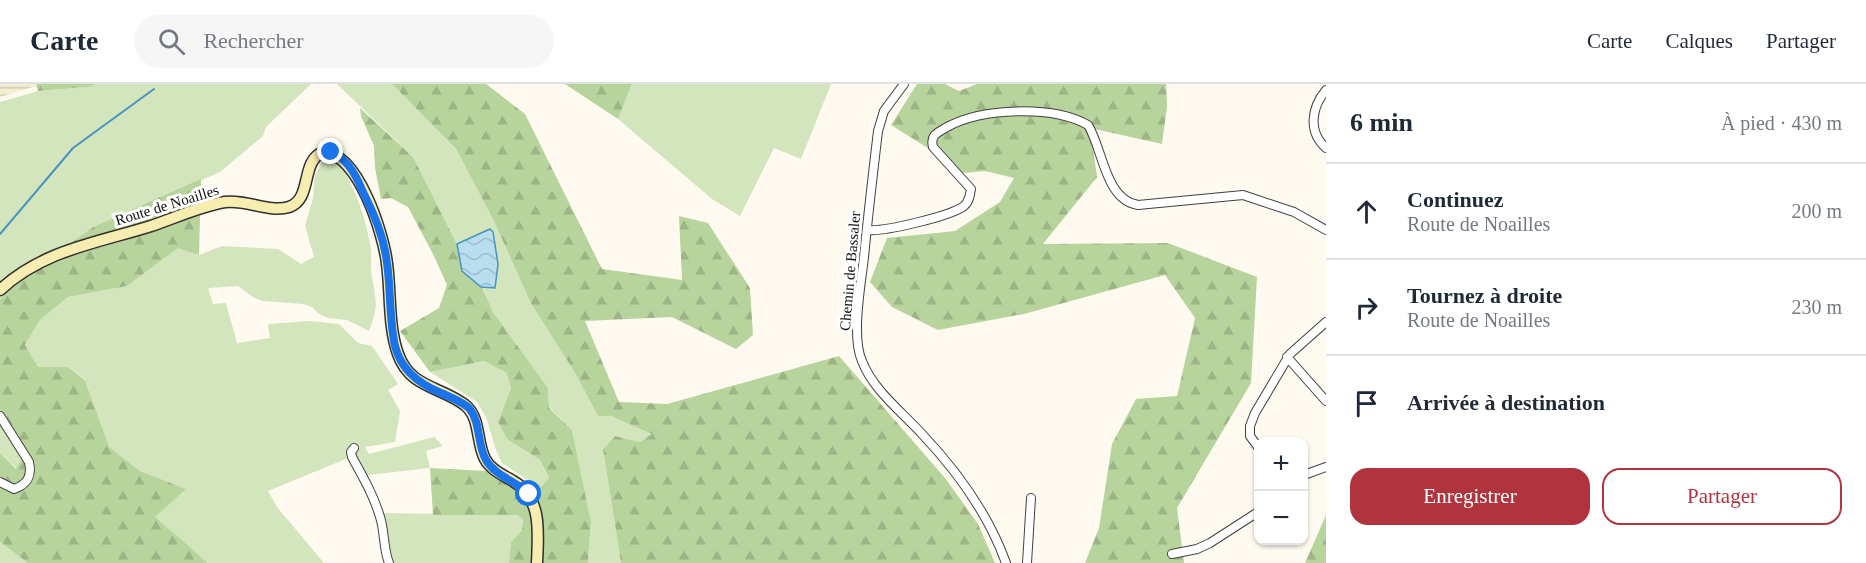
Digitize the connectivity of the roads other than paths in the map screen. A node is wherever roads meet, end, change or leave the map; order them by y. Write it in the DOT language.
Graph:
graph roads {
  1 [pos="904,84"];
  2 [pos="1326,90"];
  3 [pos="1326,148"];
  4 [pos="867,230"];
  5 [pos="1326,230"];
  6 [pos="0,290"];
  7 [pos="1326,321"];
  8 [pos="1287,357"];
  9 [pos="1326,401"];
  10 [pos="0,416"];
  11 [pos="1254,442"];
  12 [pos="354,448"];
  13 [pos="1326,467"];
  14 [pos="1308,474"];
  15 [pos="0,482"];
  16 [pos="1031,498"];
  17 [pos="1254,515"];
  18 [pos="1172,554"];
  19 [pos="389,563"];
  20 [pos="537,563"];
  21 [pos="1006,563"];
  22 [pos="1027,563"];
  1 -- 4 [label="street, Chemin de Bassaler"];
  2 -- 3 [label="street"];
  4 -- 5 [label="street"];
  4 -- 21 [label="street, Chemin de Bassaler"];
  6 -- 20 [label="main road, Route de Noailles"];
  7 -- 8 [label="street"];
  8 -- 9 [label="street"];
  8 -- 11 [label="street"];
  10 -- 15 [label="street"];
  12 -- 19 [label="street"];
  13 -- 14 [label="street"];
  16 -- 22 [label="street"];
  17 -- 18 [label="street"];
}
